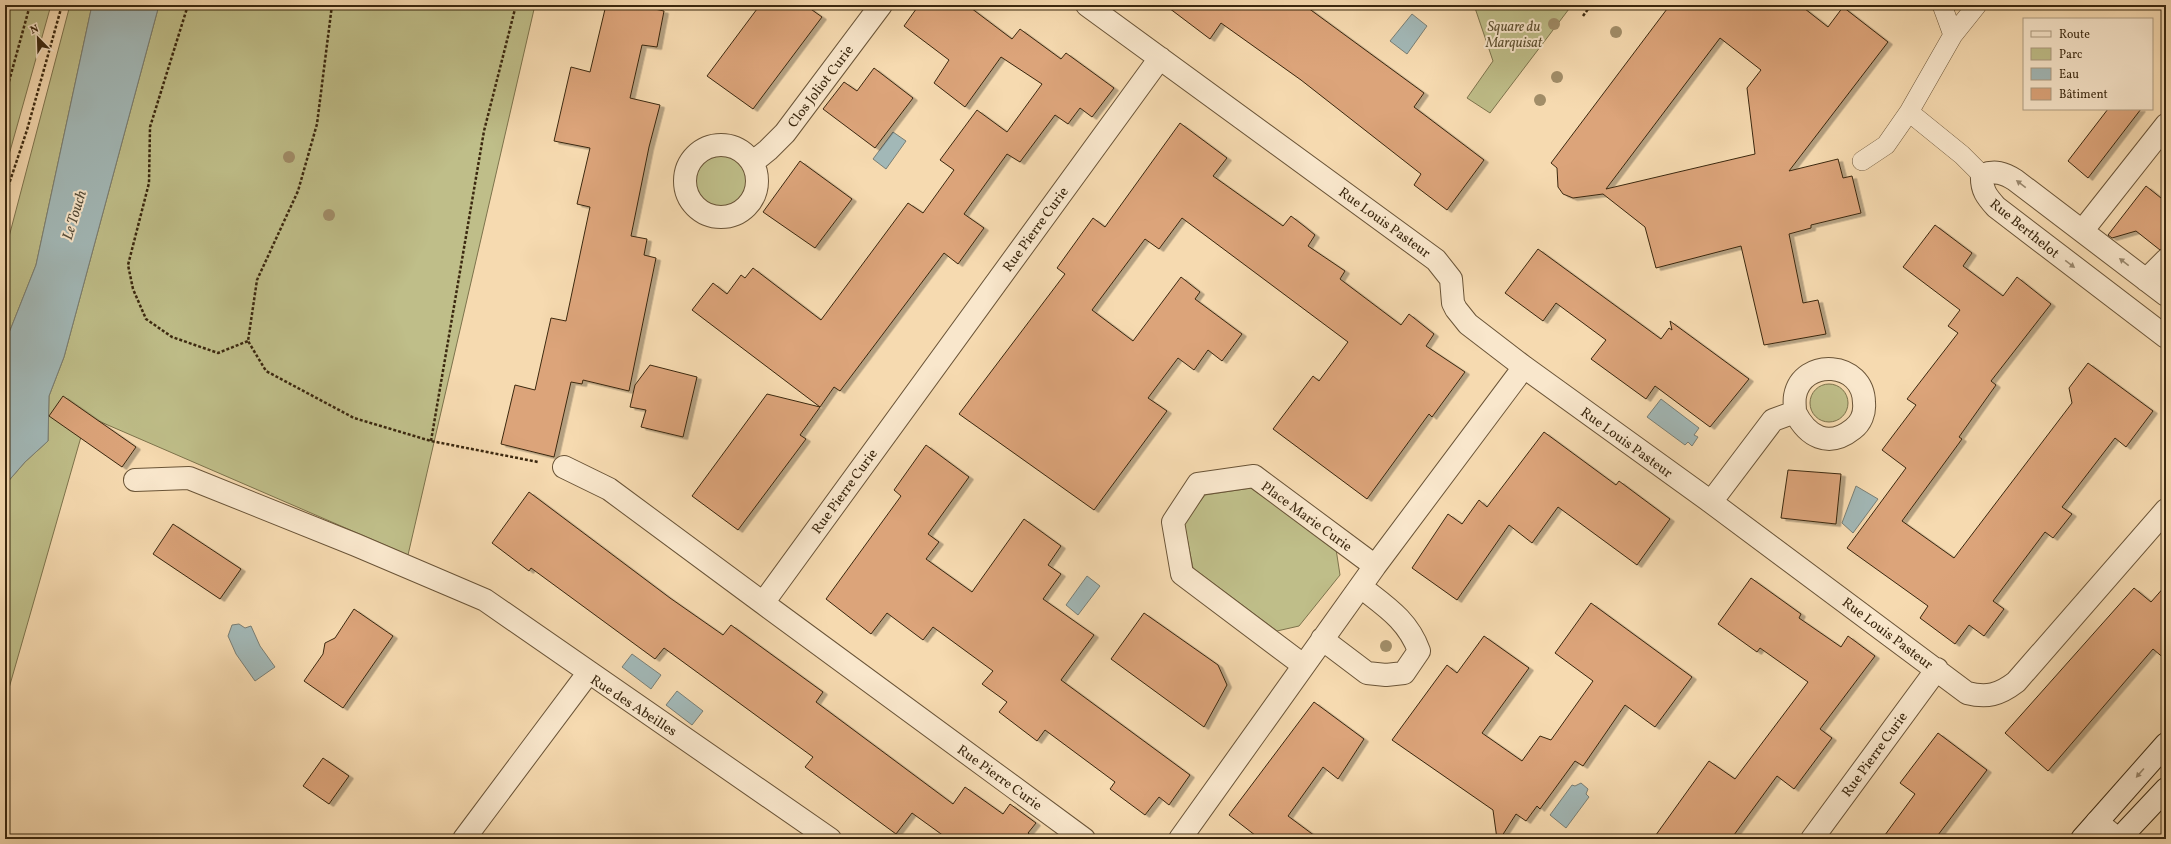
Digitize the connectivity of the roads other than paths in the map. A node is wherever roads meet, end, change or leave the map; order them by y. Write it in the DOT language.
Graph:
graph roads {
  1 [pos="881,5"];
  2 [pos="1087,5"];
  3 [pos="1942,5"];
  4 [pos="1977,5"];
  5 [pos="1953,35"];
  6 [pos="1160,58"];
  7 [pos="1908,112"];
  8 [pos="2166,125"];
  9 [pos="1862,161"];
  10 [pos="753,162"];
  11 [pos="1982,175"];
  12 [pos="2083,230"];
  13 [pos="2166,260"];
  14 [pos="2146,280"];
  15 [pos="2166,295"];
  16 [pos="2166,337"];
  17 [pos="1524,367"];
  18 [pos="1795,412"];
  19 [pos="564,468"];
  20 [pos="135,480"];
  21 [pos="1711,502"];
  22 [pos="2166,510"];
  23 [pos="1375,566"];
  24 [pos="1361,586"];
  25 [pos="763,603"];
  26 [pos="1322,639"];
  27 [pos="1304,665"];
  28 [pos="1937,669"];
  29 [pos="589,672"];
  30 [pos="2166,744"];
  31 [pos="2166,789"];
  32 [pos="2097,822"];
  33 [pos="464,839"];
  34 [pos="830,839"];
  35 [pos="1084,839"];
  36 [pos="1180,839"];
  37 [pos="1812,839"];
  38 [pos="2082,839"];
  39 [pos="2119,839"];
  1 -- 10 [label="street, Clos Joliot Curie"];
  2 -- 6 [label="street, Rue Louis Pasteur"];
  3 -- 5 [label="lane"];
  4 -- 5 [label="lane"];
  5 -- 7 [label="lane"];
  6 -- 17 [label="street, Rue Louis Pasteur"];
  6 -- 25 [label="street, Rue Pierre Curie"];
  7 -- 9 [label="lane"];
  7 -- 11 [label="lane"];
  8 -- 12 [label="street"];
  12 -- 11 [label="street, one-way"];
  11 -- 16 [label="street, Rue Berthelot, one-way"];
  14 -- 12 [label="street, one-way"];
  13 -- 14 [label="street"];
  14 -- 15 [label="street"];
  17 -- 21 [label="street, Rue Louis Pasteur"];
  17 -- 23 [label="street"];
  18 -- 21 [label="street"];
  19 -- 25 [label="street"];
  20 -- 29 [label="street"];
  21 -- 28 [label="street, Rue Louis Pasteur"];
  22 -- 28 [label="street, Rue Louis Pasteur"];
  23 -- 24 [label="street"];
  23 -- 27 [label="street, Place Marie Curie"];
  24 -- 26 [label="street"];
  24 -- 26 [label="street"];
  25 -- 35 [label="street, Rue Pierre Curie"];
  26 -- 27 [label="street"];
  27 -- 36 [label="street"];
  28 -- 37 [label="street, Rue Pierre Curie"];
  29 -- 33 [label="street, Rue des Abeilles"];
  29 -- 34 [label="street, Rue des Abeilles"];
  30 -- 32 [label="street, one-way"];
  31 -- 39 [label="street"];
  32 -- 38 [label="street"];
  32 -- 39 [label="street"];
}
